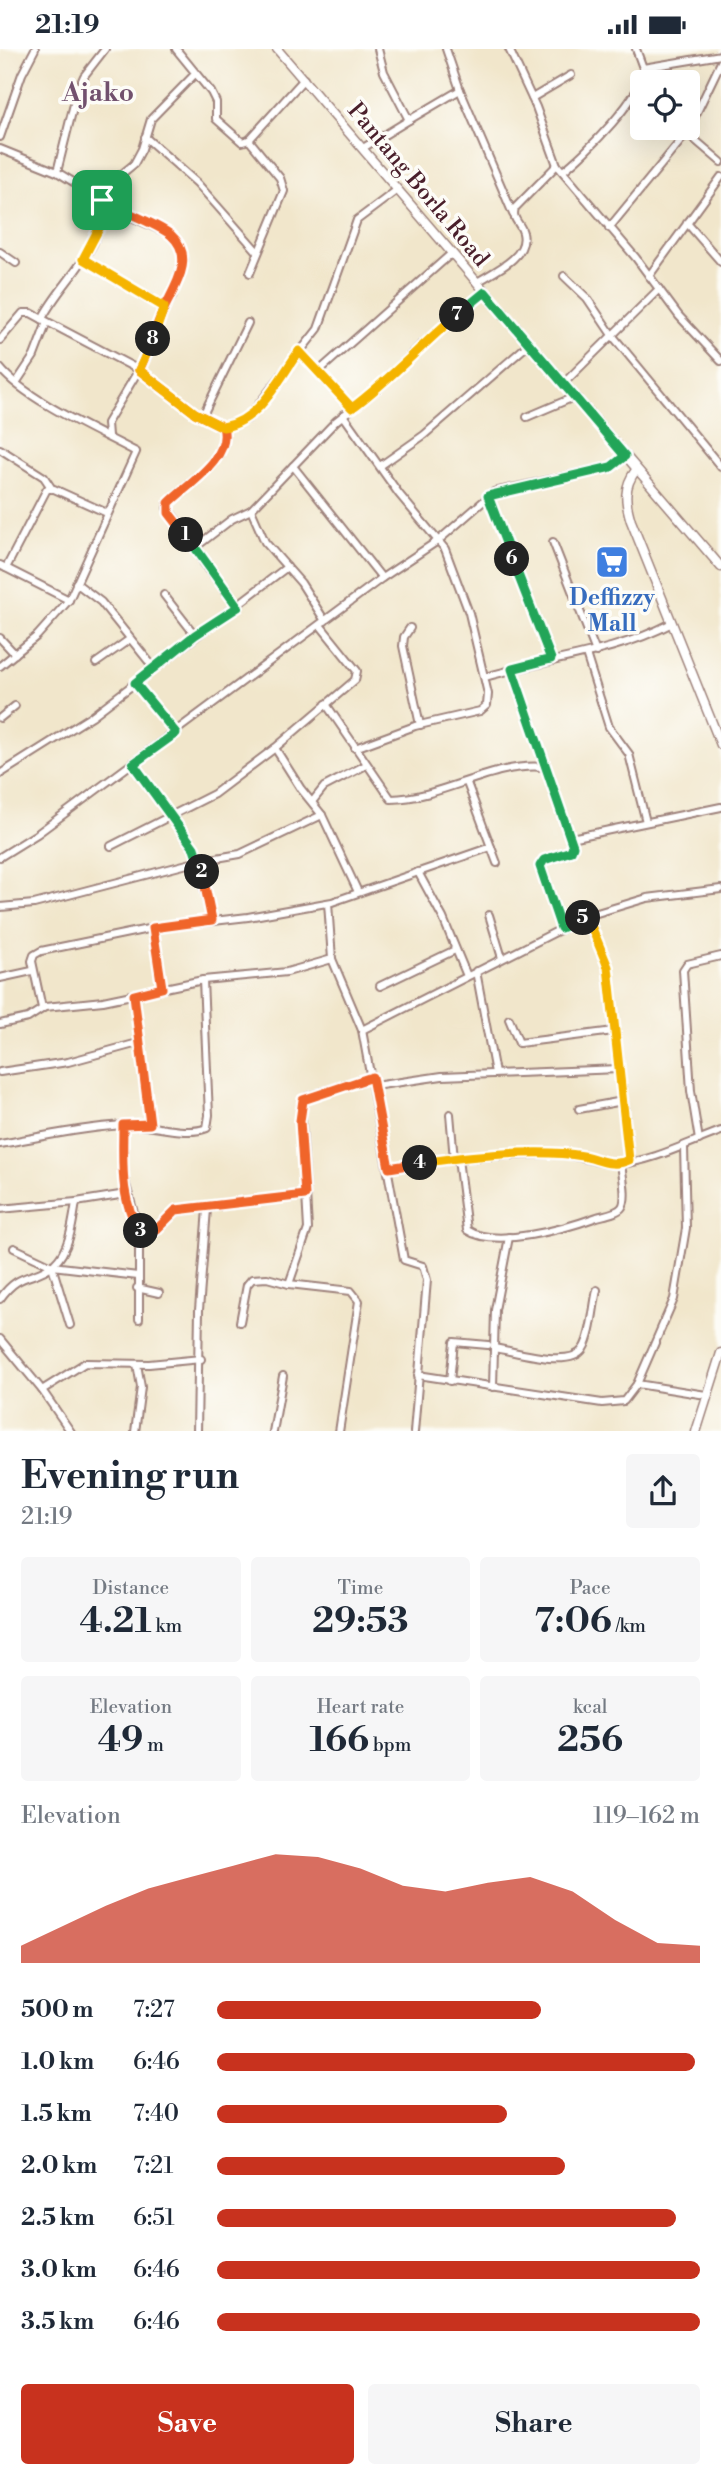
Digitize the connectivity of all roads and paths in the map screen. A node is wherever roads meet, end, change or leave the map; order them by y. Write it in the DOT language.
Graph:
graph roads {
  1 [pos="35,49"];
  2 [pos="105,49"];
  3 [pos="176,49"];
  4 [pos="277,49"];
  5 [pos="378,49"];
  6 [pos="446,49"];
  7 [pos="509,49"];
  8 [pos="636,49"];
  9 [pos="721,55"];
  10 [pos="721,62"];
  11 [pos="643,68"];
  12 [pos="195,75"];
  13 [pos="571,75"];
  14 [pos="304,79"];
  15 [pos="460,90"];
  16 [pos="532,98"];
  17 [pos="700,106"];
  18 [pos="409,120"];
  19 [pos="0,137"];
  20 [pos="145,137"];
  21 [pos="249,140"];
  22 [pos="681,140"];
  23 [pos="695,140"];
  24 [pos="363,148"];
  25 [pos="0,149"];
  26 [pos="721,162"];
  27 [pos="557,165"];
  28 [pos="563,171"];
  29 [pos="57,172"];
  30 [pos="721,177"];
  31 [pos="397,190"];
  32 [pos="99,198"];
  33 [pos="513,214"];
  34 [pos="687,223"];
  35 [pos="609,227"];
  36 [pos="257,251"];
  37 [pos="0,252"];
  38 [pos="453,253"];
  39 [pos="83,259"];
  40 [pos="721,262"];
  41 [pos="16,263"];
  42 [pos="250,273"];
  43 [pos="564,276"];
  44 [pos="649,276"];
  45 [pos="477,282"];
  46 [pos="659,289"];
  47 [pos="485,292"];
  48 [pos="164,307"];
  49 [pos="45,320"];
  50 [pos="248,323"];
  51 [pos="612,335"];
  52 [pos="0,340"];
  53 [pos="529,344"];
  54 [pos="299,351"];
  55 [pos="721,361"];
  56 [pos="0,368"];
  57 [pos="139,370"];
  58 [pos="319,371"];
  59 [pos="16,383"];
  60 [pos="564,384"];
  61 [pos="574,397"];
  62 [pos="352,408"];
  63 [pos="343,415"];
  64 [pos="202,417"];
  65 [pos="527,417"];
  66 [pos="223,427"];
  67 [pos="108,436"];
  68 [pos="0,449"];
  69 [pos="625,456"];
  70 [pos="293,466"];
  71 [pos="380,467"];
  72 [pos="721,467"];
  73 [pos="636,470"];
  74 [pos="52,489"];
  75 [pos="488,496"];
  76 [pos="251,510"];
  77 [pos="107,513"];
  78 [pos="439,540"];
  79 [pos="553,542"];
  80 [pos="197,546"];
  81 [pos="3,567"];
  82 [pos="288,567"];
  83 [pos="721,568"];
  84 [pos="382,578"];
  85 [pos="76,583"];
  86 [pos="164,595"];
  87 [pos="69,600"];
  88 [pos="238,607"];
  89 [pos="322,623"];
  90 [pos="672,623"];
  91 [pos="410,628"];
  92 [pos="195,635"];
  93 [pos="0,638"];
  94 [pos="130,639"];
  95 [pos="596,652"];
  96 [pos="15,654"];
  97 [pos="586,654"];
  98 [pos="551,659"];
  99 [pos="96,663"];
  100 [pos="0,666"];
  101 [pos="153,668"];
  102 [pos="512,669"];
  103 [pos="485,677"];
  104 [pos="135,683"];
  105 [pos="326,703"];
  106 [pos="15,706"];
  107 [pos="0,718"];
  108 [pos="420,725"];
  109 [pos="176,733"];
  110 [pos="721,745"];
  111 [pos="275,748"];
  112 [pos="355,748"];
  113 [pos="133,764"];
  114 [pos="366,765"];
  115 [pos="544,767"];
  116 [pos="0,774"];
  117 [pos="467,783"];
  118 [pos="312,802"];
  119 [pos="721,807"];
  120 [pos="323,815"];
  121 [pos="173,816"];
  122 [pos="646,822"];
  123 [pos="570,838"];
  124 [pos="111,846"];
  125 [pos="491,848"];
  126 [pos="0,857"];
  127 [pos="199,861"];
  128 [pos="498,863"];
  129 [pos="418,872"];
  130 [pos="721,889"];
  131 [pos="358,892"];
  132 [pos="328,903"];
  133 [pos="0,907"];
  134 [pos="489,915"];
  135 [pos="587,916"];
  136 [pos="212,920"];
  137 [pos="153,928"];
  138 [pos="561,928"];
  139 [pos="455,950"];
  140 [pos="721,956"];
  141 [pos="502,958"];
  142 [pos="332,959"];
  143 [pos="32,971"];
  144 [pos="476,971"];
  145 [pos="467,976"];
  146 [pos="0,978"];
  147 [pos="203,980"];
  148 [pos="380,986"];
  149 [pos="162,988"];
  150 [pos="134,995"];
  151 [pos="42,1008"];
  152 [pos="509,1019"];
  153 [pos="0,1024"];
  154 [pos="362,1030"];
  155 [pos="614,1031"];
  156 [pos="138,1043"];
  157 [pos="619,1069"];
  158 [pos="0,1072"];
  159 [pos="495,1073"];
  160 [pos="372,1077"];
  161 [pos="374,1086"];
  162 [pos="623,1101"];
  163 [pos="579,1109"];
  164 [pos="450,1114"];
  165 [pos="150,1124"];
  166 [pos="123,1125"];
  167 [pos="721,1131"];
  168 [pos="699,1140"];
  169 [pos="0,1144"];
  170 [pos="684,1147"];
  171 [pos="456,1159"];
  172 [pos="629,1160"];
  173 [pos="621,1164"];
  174 [pos="389,1168"];
  175 [pos="126,1194"];
  176 [pos="305,1195"];
  177 [pos="76,1202"];
  178 [pos="0,1209"];
  179 [pos="207,1209"];
  180 [pos="139,1230"];
  181 [pos="509,1237"];
  182 [pos="14,1248"];
  183 [pos="52,1266"];
  184 [pos="138,1276"];
  185 [pos="289,1284"];
  186 [pos="137,1288"];
  187 [pos="597,1290"];
  188 [pos="159,1293"];
  189 [pos="0,1299"];
  190 [pos="139,1319"];
  191 [pos="240,1322"];
  192 [pos="70,1325"];
  193 [pos="0,1339"];
  194 [pos="491,1346"];
  195 [pos="721,1353"];
  196 [pos="201,1359"];
  197 [pos="137,1364"];
  198 [pos="283,1375"];
  199 [pos="418,1375"];
  200 [pos="450,1381"];
  201 [pos="637,1384"];
  202 [pos="493,1387"];
  203 [pos="42,1389"];
  204 [pos="706,1395"];
  205 [pos="71,1431"];
  206 [pos="135,1431"];
  207 [pos="197,1431"];
  208 [pos="273,1431"];
  209 [pos="339,1431"];
  210 [pos="414,1431"];
  211 [pos="696,1431"];
  1 -- 19 [label="street"];
  2 -- 29 [label="street"];
  3 -- 12 [label="street"];
  4 -- 14 [label="street, Pantang Borla Road"];
  5 -- 18 [label="street"];
  6 -- 15 [label="street"];
  7 -- 16 [label="street"];
  8 -- 11 [label="street"];
  9 -- 11 [label="street"];
  10 -- 17 [label="street"];
  11 -- 28 [label="street"];
  12 -- 20 [label="street"];
  12 -- 21 [label="street"];
  13 -- 16 [label="street"];
  14 -- 21 [label="street"];
  14 -- 24 [label="street, Pantang Borla Road"];
  15 -- 18 [label="street"];
  15 -- 33 [label="street"];
  16 -- 27 [label="street"];
  18 -- 24 [label="street"];
  20 -- 32 [label="street"];
  20 -- 36 [label="street"];
  21 -- 36 [label="street"];
  22 -- 35 [label="street"];
  23 -- 26 [label="street"];
  24 -- 31 [label="street, Pantang Borla Road"];
  25 -- 29 [label="street"];
  27 -- 28 [label="street"];
  27 -- 33 [label="street"];
  28 -- 35 [label="street"];
  29 -- 32 [label="street"];
  30 -- 34 [label="street"];
  31 -- 38 [label="street, Pantang Borla Road"];
  31 -- 54 [label="street"];
  32 -- 39 [label="street"];
  32 -- 48 [label="street"];
  33 -- 45 [label="street"];
  34 -- 40 [label="street"];
  34 -- 44 [label="street"];
  35 -- 44 [label="street"];
  36 -- 42 [label="street"];
  37 -- 41 [label="street"];
  38 -- 45 [label="street, Pantang Borla Road"];
  38 -- 58 [label="street"];
  39 -- 48 [label="street"];
  39 -- 49 [label="street"];
  43 -- 51 [label="street"];
  44 -- 46 [label="street"];
  45 -- 47 [label="street, Pantang Borla Road"];
  46 -- 51 [label="street"];
  46 -- 55 [label="street"];
  47 -- 53 [label="street, Pantang Borla Road"];
  47 -- 62 [label="street"];
  48 -- 57 [label="street"];
  49 -- 52 [label="street"];
  49 -- 57 [label="street"];
  49 -- 59 [label="street"];
  50 -- 64 [label="street"];
  51 -- 60 [label="street"];
  51 -- 72 [label="street"];
  53 -- 60 [label="street, Pantang Borla Road"];
  53 -- 71 [label="street"];
  54 -- 58 [label="street"];
  54 -- 66 [label="street"];
  56 -- 59 [label="street"];
  57 -- 64 [label="street"];
  57 -- 67 [label="street"];
  58 -- 62 [label="street"];
  59 -- 67 [label="street"];
  60 -- 61 [label="street, Pantang Borla Road"];
  61 -- 65 [label="street"];
  61 -- 69 [label="street, Pantang Borla Road"];
  62 -- 63 [label="street"];
  63 -- 70 [label="street"];
  63 -- 71 [label="street"];
  64 -- 66 [label="street"];
  66 -- 80 [label="street"];
  67 -- 77 [label="street"];
  68 -- 74 [label="street"];
  69 -- 73 [label="street, Pantang Borla Road"];
  69 -- 75 [label="street"];
  70 -- 76 [label="street"];
  70 -- 84 [label="street"];
  71 -- 78 [label="street"];
  73 -- 83 [label="street, Pantang Borla Road"];
  73 -- 90 [label="street"];
  74 -- 77 [label="street"];
  74 -- 81 [label="street"];
  75 -- 78 [label="street"];
  75 -- 98 [label="street"];
  76 -- 80 [label="street"];
  76 -- 82 [label="street"];
  77 -- 85 [label="street"];
  78 -- 84 [label="street"];
  78 -- 103 [label="street"];
  79 -- 95 [label="street"];
  80 -- 88 [label="street"];
  81 -- 87 [label="street"];
  82 -- 88 [label="street"];
  82 -- 89 [label="street"];
  84 -- 89 [label="street"];
  85 -- 87 [label="street"];
  85 -- 94 [label="street"];
  86 -- 92 [label="street"];
  87 -- 96 [label="street"];
  88 -- 92 [label="street"];
  89 -- 105 [label="street"];
  89 -- 109 [label="street"];
  90 -- 95 [label="street"];
  90 -- 110 [label="street"];
  91 -- 108 [label="street"];
  92 -- 101 [label="street"];
  93 -- 96 [label="street"];
  94 -- 99 [label="street"];
  94 -- 101 [label="street"];
  95 -- 97 [label="street"];
  96 -- 100 [label="street"];
  97 -- 98 [label="street"];
  97 -- 122 [label="street"];
  98 -- 102 [label="street"];
  101 -- 104 [label="street"];
  102 -- 103 [label="street"];
  102 -- 115 [label="street"];
  103 -- 108 [label="street"];
  104 -- 109 [label="street"];
  104 -- 116 [label="street"];
  105 -- 111 [label="street"];
  105 -- 112 [label="street"];
  106 -- 107 [label="street"];
  108 -- 112 [label="street"];
  109 -- 113 [label="street"];
  111 -- 118 [label="street"];
  111 -- 121 [label="street"];
  112 -- 114 [label="street"];
  113 -- 121 [label="street"];
  113 -- 126 [label="street"];
  114 -- 117 [label="street"];
  114 -- 118 [label="street"];
  115 -- 117 [label="street"];
  115 -- 123 [label="street"];
  117 -- 125 [label="street"];
  118 -- 120 [label="street"];
  119 -- 122 [label="street"];
  120 -- 127 [label="street"];
  120 -- 131 [label="street"];
  121 -- 124 [label="street"];
  121 -- 127 [label="street"];
  122 -- 123 [label="street"];
  123 -- 138 [label="street"];
  125 -- 128 [label="street"];
  125 -- 129 [label="street"];
  127 -- 133 [label="street"];
  127 -- 136 [label="street"];
  129 -- 131 [label="street"];
  129 -- 139 [label="street"];
  130 -- 135 [label="street"];
  131 -- 132 [label="street"];
  132 -- 136 [label="street"];
  132 -- 142 [label="street"];
  134 -- 141 [label="street"];
  135 -- 138 [label="street"];
  135 -- 155 [label="street"];
  136 -- 137 [label="street"];
  137 -- 143 [label="street"];
  137 -- 149 [label="street"];
  138 -- 141 [label="street"];
  139 -- 145 [label="street"];
  139 -- 148 [label="street"];
  140 -- 168 [label="street"];
  141 -- 144 [label="street"];
  142 -- 147 [label="street"];
  142 -- 154 [label="street"];
  143 -- 146 [label="street"];
  143 -- 151 [label="street"];
  144 -- 145 [label="street"];
  144 -- 159 [label="street"];
  145 -- 154 [label="street"];
  147 -- 149 [label="street"];
  147 -- 165 [label="street"];
  149 -- 150 [label="street"];
  150 -- 151 [label="street"];
  150 -- 156 [label="street"];
  151 -- 153 [label="street"];
  152 -- 155 [label="street"];
  154 -- 160 [label="street"];
  155 -- 157 [label="street"];
  156 -- 158 [label="street"];
  156 -- 165 [label="street"];
  157 -- 159 [label="street"];
  157 -- 162 [label="street"];
  159 -- 161 [label="street"];
  160 -- 161 [label="street"];
  160 -- 176 [label="street"];
  161 -- 174 [label="street"];
  162 -- 163 [label="street"];
  162 -- 172 [label="street"];
  164 -- 171 [label="street"];
  165 -- 166 [label="street"];
  166 -- 169 [label="street"];
  166 -- 175 [label="street"];
  167 -- 168 [label="street"];
  168 -- 170 [label="street"];
  170 -- 172 [label="street"];
  170 -- 201 [label="street"];
  171 -- 173 [label="street"];
  171 -- 174 [label="street"];
  171 -- 181 [label="street"];
  172 -- 173 [label="street"];
  173 -- 181 [label="street"];
  174 -- 199 [label="street"];
  175 -- 177 [label="street"];
  175 -- 180 [label="street"];
  176 -- 179 [label="street"];
  176 -- 185 [label="street"];
  177 -- 178 [label="street"];
  177 -- 183 [label="street"];
  179 -- 180 [label="street"];
  179 -- 196 [label="street"];
  180 -- 184 [label="street"];
  181 -- 194 [label="street"];
  182 -- 183 [label="street"];
  183 -- 184 [label="street"];
  183 -- 189 [label="street"];
  183 -- 192 [label="street"];
  184 -- 186 [label="street"];
  185 -- 191 [label="street"];
  185 -- 209 [label="street"];
  186 -- 188 [label="street"];
  186 -- 190 [label="street"];
  187 -- 194 [label="street"];
  193 -- 203 [label="street"];
  194 -- 200 [label="street"];
  194 -- 202 [label="street"];
  195 -- 204 [label="street"];
  196 -- 197 [label="street"];
  196 -- 207 [label="street"];
  197 -- 203 [label="street"];
  197 -- 206 [label="street"];
  198 -- 208 [label="street"];
  199 -- 200 [label="street"];
  199 -- 210 [label="street"];
  200 -- 202 [label="street"];
  201 -- 202 [label="street"];
  201 -- 204 [label="street"];
  203 -- 205 [label="street"];
  204 -- 211 [label="street"];
}
